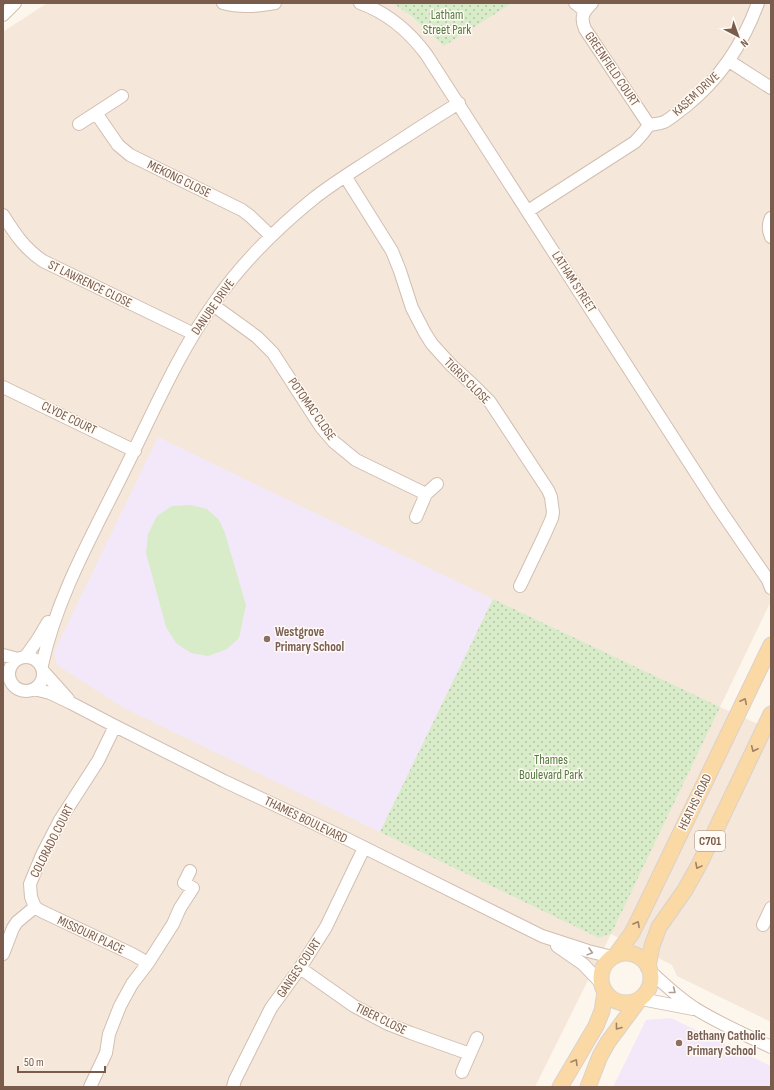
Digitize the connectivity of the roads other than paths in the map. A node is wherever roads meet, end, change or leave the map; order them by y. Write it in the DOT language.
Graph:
graph roads {
  1 [pos="15,3"];
  2 [pos="223,3"];
  3 [pos="275,3"];
  4 [pos="360,3"];
  5 [pos="575,3"];
  6 [pos="758,3"];
  7 [pos="588,7"];
  8 [pos="3,15"];
  9 [pos="729,61"];
  10 [pos="771,88"];
  11 [pos="122,96"];
  12 [pos="458,103"];
  13 [pos="96,113"];
  14 [pos="79,124"];
  15 [pos="649,125"];
  16 [pos="345,176"];
  17 [pos="528,211"];
  18 [pos="3,215"];
  19 [pos="771,218"];
  20 [pos="272,236"];
  21 [pos="771,237"];
  22 [pos="213,305"];
  23 [pos="194,334"];
  24 [pos="3,387"];
  25 [pos="135,450"];
  26 [pos="437,484"];
  27 [pos="426,494"];
  28 [pos="416,517"];
  29 [pos="770,583"];
  30 [pos="520,586"];
  31 [pos="65,594"];
  32 [pos="771,645"];
  33 [pos="3,655"];
  34 [pos="22,658"];
  35 [pos="42,668"];
  36 [pos="6,675"];
  37 [pos="34,689"];
  38 [pos="72,703"];
  39 [pos="771,714"];
  40 [pos="115,726"];
  41 [pos="364,848"];
  42 [pos="190,871"];
  43 [pos="35,907"];
  44 [pos="771,908"];
  45 [pos="762,925"];
  46 [pos="542,936"];
  47 [pos="3,954"];
  48 [pos="614,957"];
  49 [pos="148,963"];
  50 [pos="300,968"];
  51 [pos="649,970"];
  52 [pos="603,988"];
  53 [pos="640,999"];
  54 [pos="696,1009"];
  55 [pos="477,1038"];
  56 [pos="771,1047"];
  57 [pos="470,1054"];
  58 [pos="462,1072"];
  59 [pos="90,1087"];
  60 [pos="233,1087"];
  61 [pos="560,1087"];
  62 [pos="588,1087"];
  1 -- 8 [label="street"];
  2 -- 3 [label="street"];
  4 -- 12 [label="street, LATHAM STREET"];
  5 -- 7 [label="street, GREENFIELD COURT"];
  6 -- 9 [label="street, KASEM DRIVE"];
  7 -- 15 [label="street, GREENFIELD COURT"];
  9 -- 10 [label="street"];
  9 -- 15 [label="street, KASEM DRIVE"];
  11 -- 13 [label="street"];
  12 -- 16 [label="street, DANUBE DRIVE"];
  12 -- 17 [label="street, LATHAM STREET"];
  13 -- 14 [label="street"];
  13 -- 20 [label="street, MEKONG CLOSE"];
  15 -- 17 [label="street"];
  16 -- 20 [label="street, DANUBE DRIVE"];
  16 -- 30 [label="street, TIGRIS CLOSE"];
  17 -- 29 [label="street, LATHAM STREET"];
  18 -- 23 [label="street, ST LAWRENCE CLOSE"];
  19 -- 21 [label="street"];
  20 -- 22 [label="street, DANUBE DRIVE"];
  22 -- 23 [label="street, DANUBE DRIVE"];
  22 -- 27 [label="street, POTOMAC CLOSE"];
  23 -- 25 [label="street, DANUBE DRIVE"];
  24 -- 25 [label="street, CLYDE COURT"];
  25 -- 31 [label="street, DANUBE DRIVE"];
  26 -- 27 [label="street"];
  27 -- 28 [label="street"];
  31 -- 34 [label="street, DANUBE DRIVE"];
  31 -- 35 [label="street, DANUBE DRIVE"];
  48 -- 32 [label="main road, HEATHS ROAD / C701, one-way"];
  33 -- 34 [label="street"];
  34 -- 35 [label="street"];
  34 -- 36 [label="street"];
  35 -- 37 [label="street"];
  35 -- 38 [label="street, THAMES BOULEVARD"];
  36 -- 37 [label="street"];
  37 -- 38 [label="street, THAMES BOULEVARD"];
  38 -- 40 [label="street, THAMES BOULEVARD"];
  39 -- 51 [label="main road, C701, one-way"];
  40 -- 41 [label="street, THAMES BOULEVARD"];
  40 -- 43 [label="street, COLORADO COURT"];
  41 -- 46 [label="street, THAMES BOULEVARD"];
  41 -- 50 [label="street, GANGES COURT"];
  42 -- 49 [label="street"];
  43 -- 47 [label="street"];
  43 -- 49 [label="street, MISSOURI PLACE"];
  44 -- 45 [label="street"];
  46 -- 48 [label="street, THAMES BOULEVARD, one-way"];
  46 -- 52 [label="street, THAMES BOULEVARD"];
  48 -- 51 [label="main road"];
  48 -- 52 [label="main road, C701"];
  49 -- 59 [label="street"];
  50 -- 57 [label="street, TIBER CLOSE"];
  50 -- 60 [label="street, GANGES COURT"];
  51 -- 53 [label="main road, C701"];
  51 -- 54 [label="street, one-way"];
  52 -- 53 [label="main road"];
  61 -- 52 [label="main road, C701, one-way"];
  53 -- 54 [label="street"];
  53 -- 62 [label="main road, C701, one-way"];
  54 -- 56 [label="street"];
  55 -- 57 [label="street"];
  57 -- 58 [label="street"];
}
